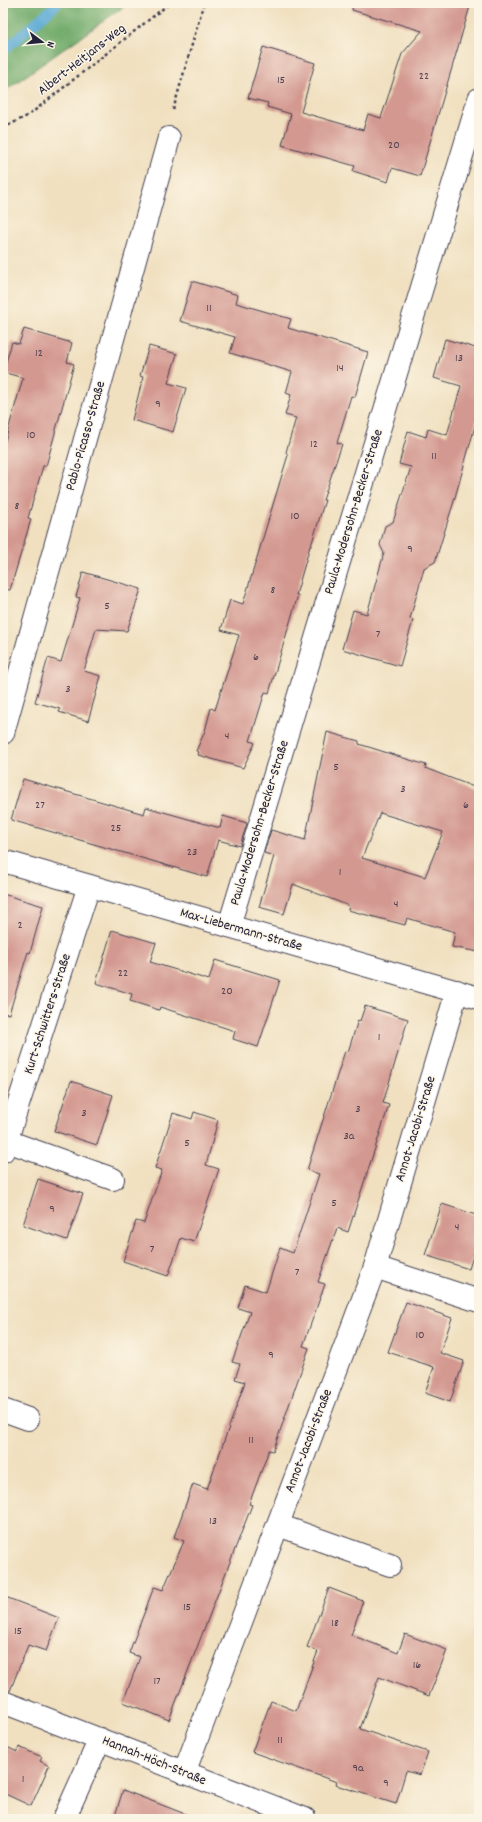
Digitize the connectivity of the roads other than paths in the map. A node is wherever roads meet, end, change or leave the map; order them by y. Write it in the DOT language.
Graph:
graph roads {
  1 [pos="479,99"];
  2 [pos="169,138"];
  3 [pos="3,733"];
  4 [pos="3,861"];
  5 [pos="89,886"];
  6 [pos="229,926"];
  7 [pos="457,991"];
  8 [pos="479,998"];
  9 [pos="5,1146"];
  10 [pos="113,1179"];
  11 [pos="375,1267"];
  12 [pos="479,1301"];
  13 [pos="3,1410"];
  14 [pos="28,1419"];
  15 [pos="278,1524"];
  16 [pos="390,1565"];
  17 [pos="3,1702"];
  18 [pos="100,1739"];
  19 [pos="184,1773"];
  20 [pos="64,1819"];
  21 [pos="305,1819"];
  1 -- 6 [label="street, Paula-Modersohn-Becker-Straße"];
  2 -- 3 [label="street, Pablo-Picasso-Straße"];
  4 -- 5 [label="street, Max-Liebermann-Straße"];
  5 -- 6 [label="street, Max-Liebermann-Straße"];
  5 -- 9 [label="street, Kurt-Schwitters-Straße"];
  6 -- 7 [label="street, Max-Liebermann-Straße"];
  7 -- 8 [label="street, Max-Liebermann-Straße"];
  7 -- 11 [label="street, Annot-Jacobi-Straße"];
  9 -- 10 [label="street, Kurt-Schwitters-Straße"];
  11 -- 12 [label="street"];
  11 -- 15 [label="street, Annot-Jacobi-Straße"];
  13 -- 14 [label="street"];
  15 -- 16 [label="street"];
  15 -- 19 [label="street, Annot-Jacobi-Straße"];
  17 -- 18 [label="street, Hannah-Höch-Straße"];
  18 -- 19 [label="street, Hannah-Höch-Straße"];
  18 -- 20 [label="street"];
  19 -- 21 [label="street, Hannah-Höch-Straße"];
}
